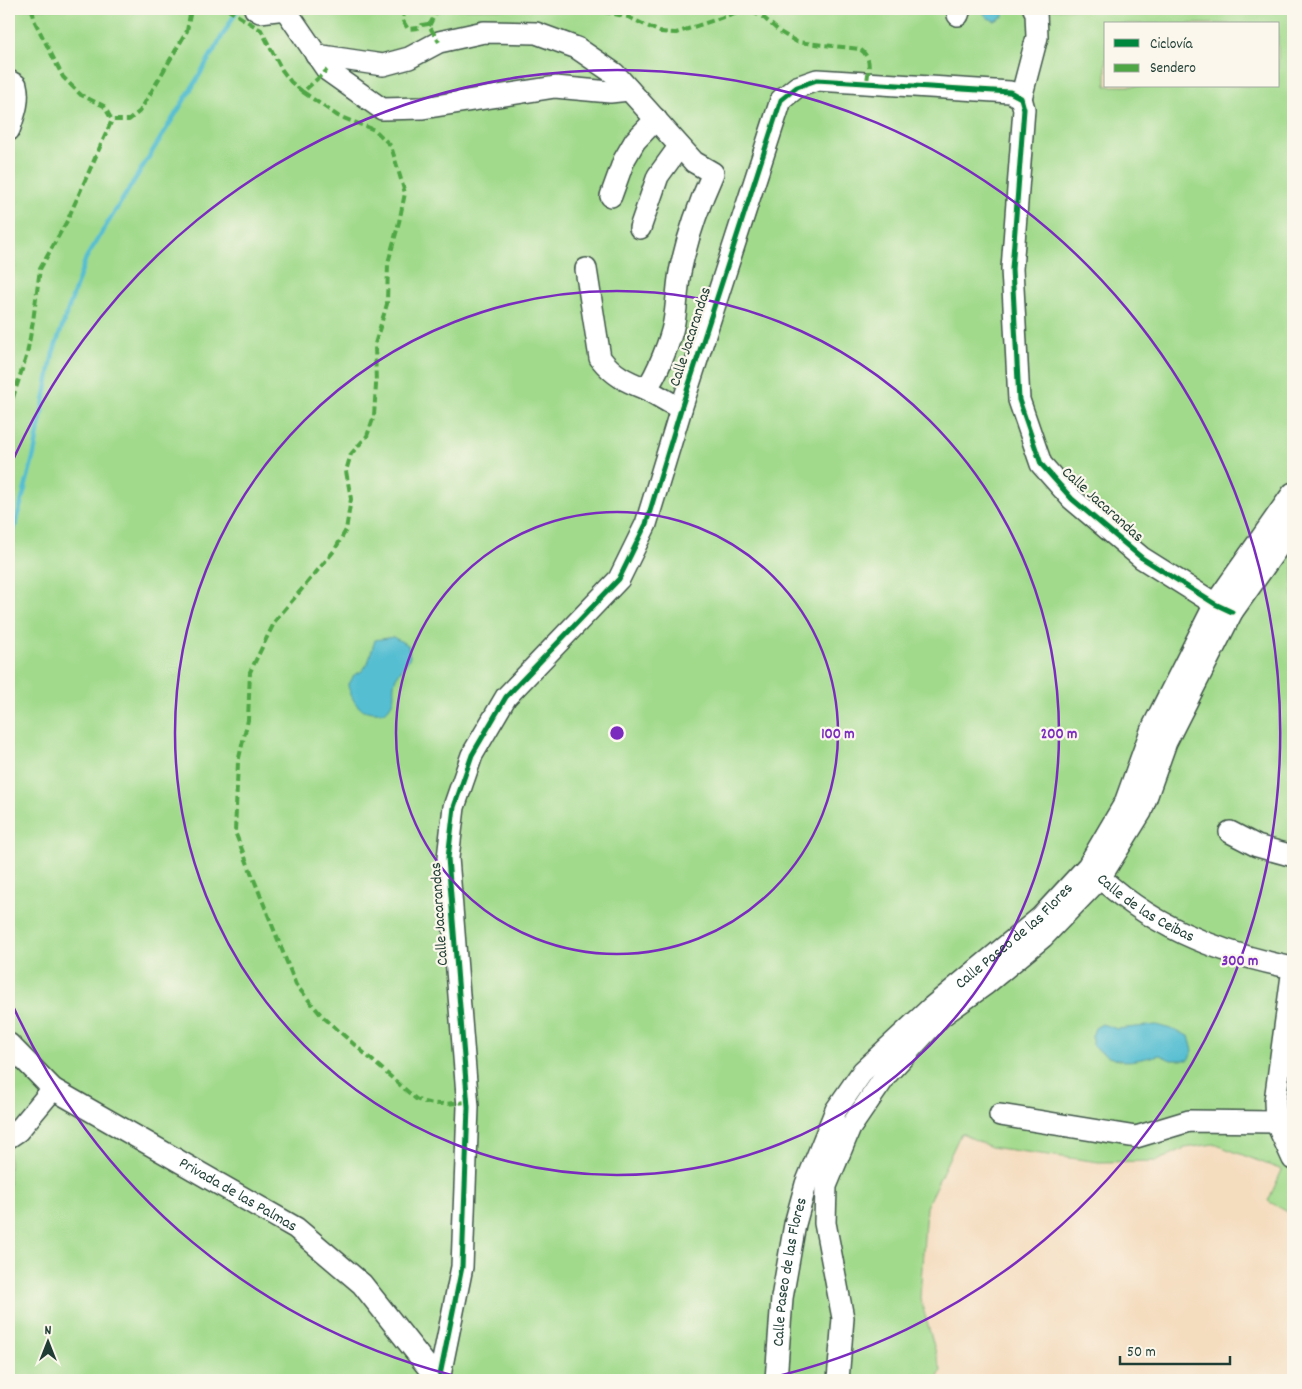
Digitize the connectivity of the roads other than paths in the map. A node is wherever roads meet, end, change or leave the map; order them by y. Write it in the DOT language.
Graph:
graph roads {
  1 [pos="285,9"];
  2 [pos="1034,9"];
  3 [pos="258,11"];
  4 [pos="316,55"];
  5 [pos="9,81"];
  6 [pos="630,90"];
  7 [pos="1021,98"];
  8 [pos="11,118"];
  9 [pos="656,119"];
  10 [pos="679,147"];
  11 [pos="611,196"];
  12 [pos="640,228"];
  13 [pos="586,270"];
  14 [pos="646,389"];
  15 [pos="681,409"];
  16 [pos="1293,493"];
  17 [pos="1293,526"];
  18 [pos="1223,608"];
  19 [pos="1230,832"];
  20 [pos="1293,856"];
  21 [pos="1094,872"];
  22 [pos="1293,968"];
  23 [pos="9,1044"];
  24 [pos="53,1089"];
  25 [pos="1000,1115"];
  26 [pos="1276,1122"];
  27 [pos="9,1137"];
  28 [pos="1293,1159"];
  29 [pos="439,1380"];
  30 [pos="776,1380"];
  31 [pos="838,1380"];
  1 -- 3 [label="street"];
  1 -- 4 [label="street"];
  2 -- 7 [label="street"];
  4 -- 6 [label="street"];
  4 -- 6 [label="street"];
  5 -- 8 [label="street"];
  6 -- 9 [label="street"];
  7 -- 15 [label="street, Calle Jacarandas"];
  7 -- 18 [label="street, Calle Jacarandas"];
  9 -- 10 [label="street"];
  9 -- 11 [label="street"];
  10 -- 12 [label="street"];
  10 -- 14 [label="street"];
  13 -- 14 [label="street"];
  14 -- 15 [label="street"];
  15 -- 29 [label="street, Calle Jacarandas"];
  16 -- 18 [label="street, Calle Paseo de las Flores"];
  17 -- 18 [label="street, Calle Paseo de las Flores"];
  18 -- 21 [label="street, Calle Paseo de las Flores"];
  19 -- 20 [label="street"];
  21 -- 22 [label="street, Calle de las Ceibas"];
  21 -- 30 [label="street, Calle Paseo de las Flores"];
  21 -- 31 [label="street, Calle Paseo de las Flores"];
  22 -- 26 [label="street"];
  23 -- 24 [label="street, Privada de las Palmas"];
  24 -- 27 [label="street"];
  24 -- 29 [label="street, Privada de las Palmas"];
  25 -- 26 [label="street"];
  26 -- 28 [label="street"];
}
